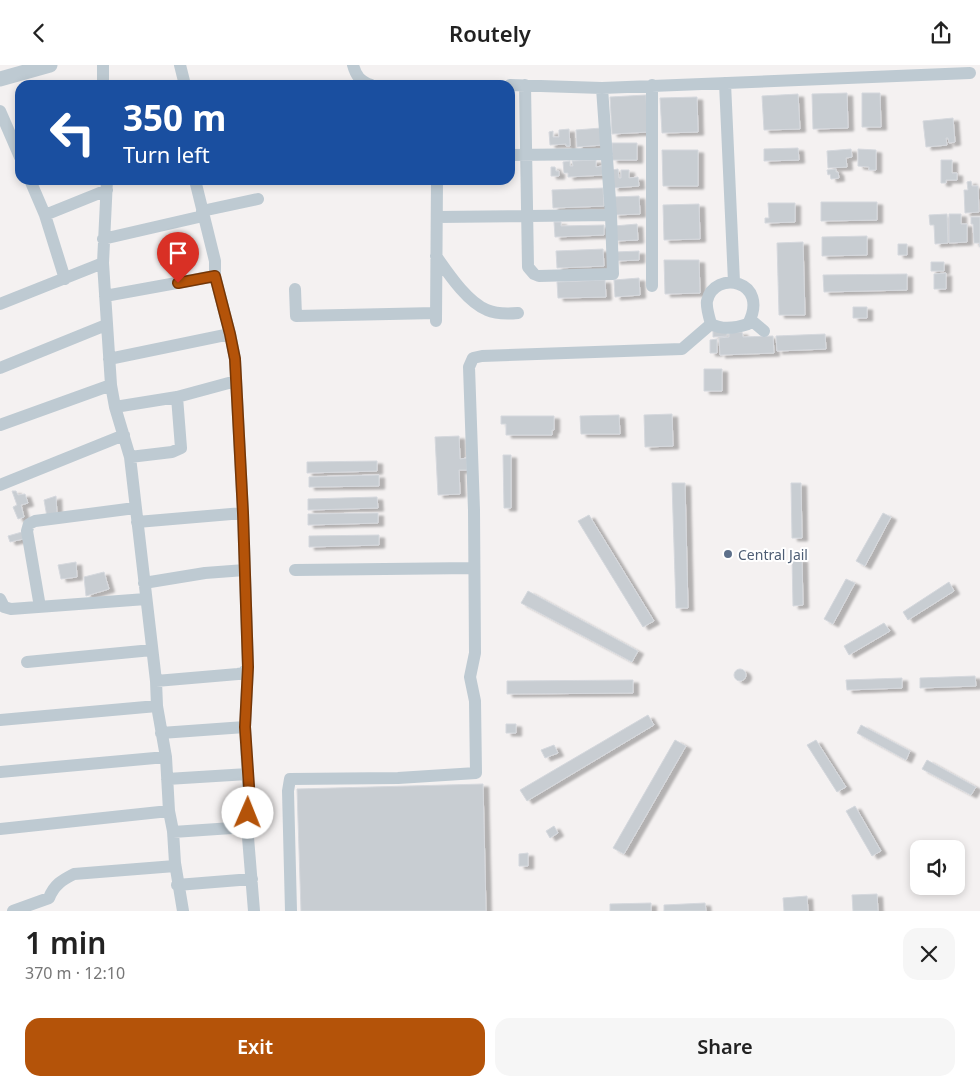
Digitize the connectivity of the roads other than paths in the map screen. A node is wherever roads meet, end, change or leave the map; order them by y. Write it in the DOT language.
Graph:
graph roads {
  1 [pos="50,65"];
  2 [pos="103,65"];
  3 [pos="180,65"];
  4 [pos="353,65"];
  5 [pos="970,73"];
  6 [pos="1,75"];
  7 [pos="103,80"];
  8 [pos="184,80"];
  9 [pos="362,80"];
  10 [pos="725,83"];
  11 [pos="515,85"];
  12 [pos="525,85"];
  13 [pos="652,85"];
  14 [pos="602,88"];
  15 [pos="0,111"];
  16 [pos="15,146"];
  17 [pos="526,154"];
  18 [pos="607,154"];
  19 [pos="515,155"];
  20 [pos="32,185"];
  21 [pos="107,185"];
  22 [pos="196,185"];
  23 [pos="437,185"];
  24 [pos="258,199"];
  25 [pos="203,213"];
  26 [pos="45,215"];
  27 [pos="611,215"];
  28 [pos="527,216"];
  29 [pos="436,217"];
  30 [pos="103,239"];
  31 [pos="436,256"];
  32 [pos="103,263"];
  33 [pos="215,276"];
  34 [pos="65,279"];
  35 [pos="734,282"];
  36 [pos="652,286"];
  37 [pos="295,289"];
  38 [pos="105,296"];
  39 [pos="0,304"];
  40 [pos="518,313"];
  41 [pos="751,319"];
  42 [pos="711,324"];
  43 [pos="106,325"];
  44 [pos="764,331"];
  45 [pos="230,334"];
  46 [pos="110,359"];
  47 [pos="0,368"];
  48 [pos="236,381"];
  49 [pos="111,385"];
  50 [pos="177,397"];
  51 [pos="115,407"];
  52 [pos="0,425"];
  53 [pos="124,435"];
  54 [pos="130,457"];
  55 [pos="0,485"];
  56 [pos="135,509"];
  57 [pos="243,513"];
  58 [pos="137,522"];
  59 [pos="474,568"];
  60 [pos="245,570"];
  61 [pos="294,570"];
  62 [pos="144,583"];
  63 [pos="0,599"];
  64 [pos="146,599"];
  65 [pos="40,607"];
  66 [pos="152,650"];
  67 [pos="27,662"];
  68 [pos="248,667"];
  69 [pos="156,681"];
  70 [pos="158,706"];
  71 [pos="0,720"];
  72 [pos="245,727"];
  73 [pos="161,733"];
  74 [pos="166,757"];
  75 [pos="0,772"];
  76 [pos="248,774"];
  77 [pos="167,779"];
  78 [pos="169,811"];
  79 [pos="247,827"];
  80 [pos="0,829"];
  81 [pos="173,832"];
  82 [pos="175,866"];
  83 [pos="252,879"];
  84 [pos="178,885"];
  85 [pos="46,899"];
  86 [pos="13,911"];
  87 [pos="51,911"];
  88 [pos="183,911"];
  89 [pos="254,911"];
  90 [pos="291,911"];
  1 -- 6 [label="street"];
  2 -- 7 [label="street"];
  3 -- 8 [label="street"];
  4 -- 9 [label="street"];
  5 -- 10 [label="street"];
  10 -- 13 [label="street"];
  10 -- 35 [label="street"];
  11 -- 12 [label="street"];
  12 -- 14 [label="street"];
  12 -- 17 [label="street"];
  13 -- 14 [label="street"];
  13 -- 36 [label="street"];
  14 -- 18 [label="street"];
  15 -- 16 [label="street"];
  17 -- 18 [label="street"];
  17 -- 19 [label="street"];
  17 -- 28 [label="street"];
  18 -- 27 [label="street"];
  20 -- 26 [label="street"];
  21 -- 26 [label="street"];
  21 -- 30 [label="street"];
  22 -- 25 [label="street"];
  23 -- 29 [label="street"];
  24 -- 25 [label="street"];
  25 -- 30 [label="street"];
  25 -- 33 [label="street"];
  26 -- 34 [label="street"];
  27 -- 28 [label="street"];
  27 -- 28 [label="street"];
  28 -- 29 [label="street"];
  29 -- 31 [label="street"];
  30 -- 32 [label="street"];
  31 -- 37 [label="street"];
  31 -- 40 [label="street"];
  32 -- 34 [label="street"];
  32 -- 38 [label="street"];
  33 -- 38 [label="street"];
  33 -- 45 [label="street"];
  34 -- 39 [label="street"];
  35 -- 41 [label="street"];
  35 -- 42 [label="street"];
  38 -- 43 [label="street"];
  41 -- 42 [label="street"];
  41 -- 44 [label="street"];
  42 -- 59 [label="street"];
  43 -- 46 [label="street"];
  43 -- 47 [label="street"];
  45 -- 46 [label="street"];
  45 -- 48 [label="street"];
  46 -- 49 [label="street"];
  48 -- 50 [label="street"];
  48 -- 57 [label="street"];
  49 -- 51 [label="street"];
  49 -- 52 [label="street"];
  50 -- 51 [label="street"];
  50 -- 54 [label="street"];
  51 -- 53 [label="street"];
  53 -- 54 [label="street"];
  53 -- 55 [label="street"];
  54 -- 56 [label="street"];
  56 -- 58 [label="street"];
  56 -- 65 [label="street"];
  57 -- 58 [label="street"];
  57 -- 60 [label="street"];
  58 -- 62 [label="street"];
  59 -- 61 [label="street"];
  59 -- 90 [label="street"];
  60 -- 62 [label="street"];
  60 -- 68 [label="street"];
  62 -- 64 [label="street"];
  63 -- 65 [label="street"];
  64 -- 65 [label="street"];
  64 -- 66 [label="street"];
  66 -- 67 [label="street"];
  66 -- 69 [label="street"];
  68 -- 69 [label="street"];
  68 -- 72 [label="street"];
  69 -- 70 [label="street"];
  70 -- 71 [label="street"];
  70 -- 73 [label="street"];
  72 -- 73 [label="street"];
  72 -- 76 [label="street"];
  73 -- 74 [label="street"];
  74 -- 75 [label="street"];
  74 -- 77 [label="street"];
  76 -- 77 [label="street"];
  76 -- 79 [label="street"];
  77 -- 78 [label="street"];
  78 -- 80 [label="street"];
  78 -- 81 [label="street"];
  79 -- 81 [label="street"];
  79 -- 83 [label="street"];
  81 -- 82 [label="street"];
  82 -- 84 [label="street"];
  82 -- 85 [label="street"];
  83 -- 84 [label="street"];
  83 -- 89 [label="street"];
  84 -- 88 [label="street"];
  85 -- 86 [label="street"];
  85 -- 87 [label="street"];
}
